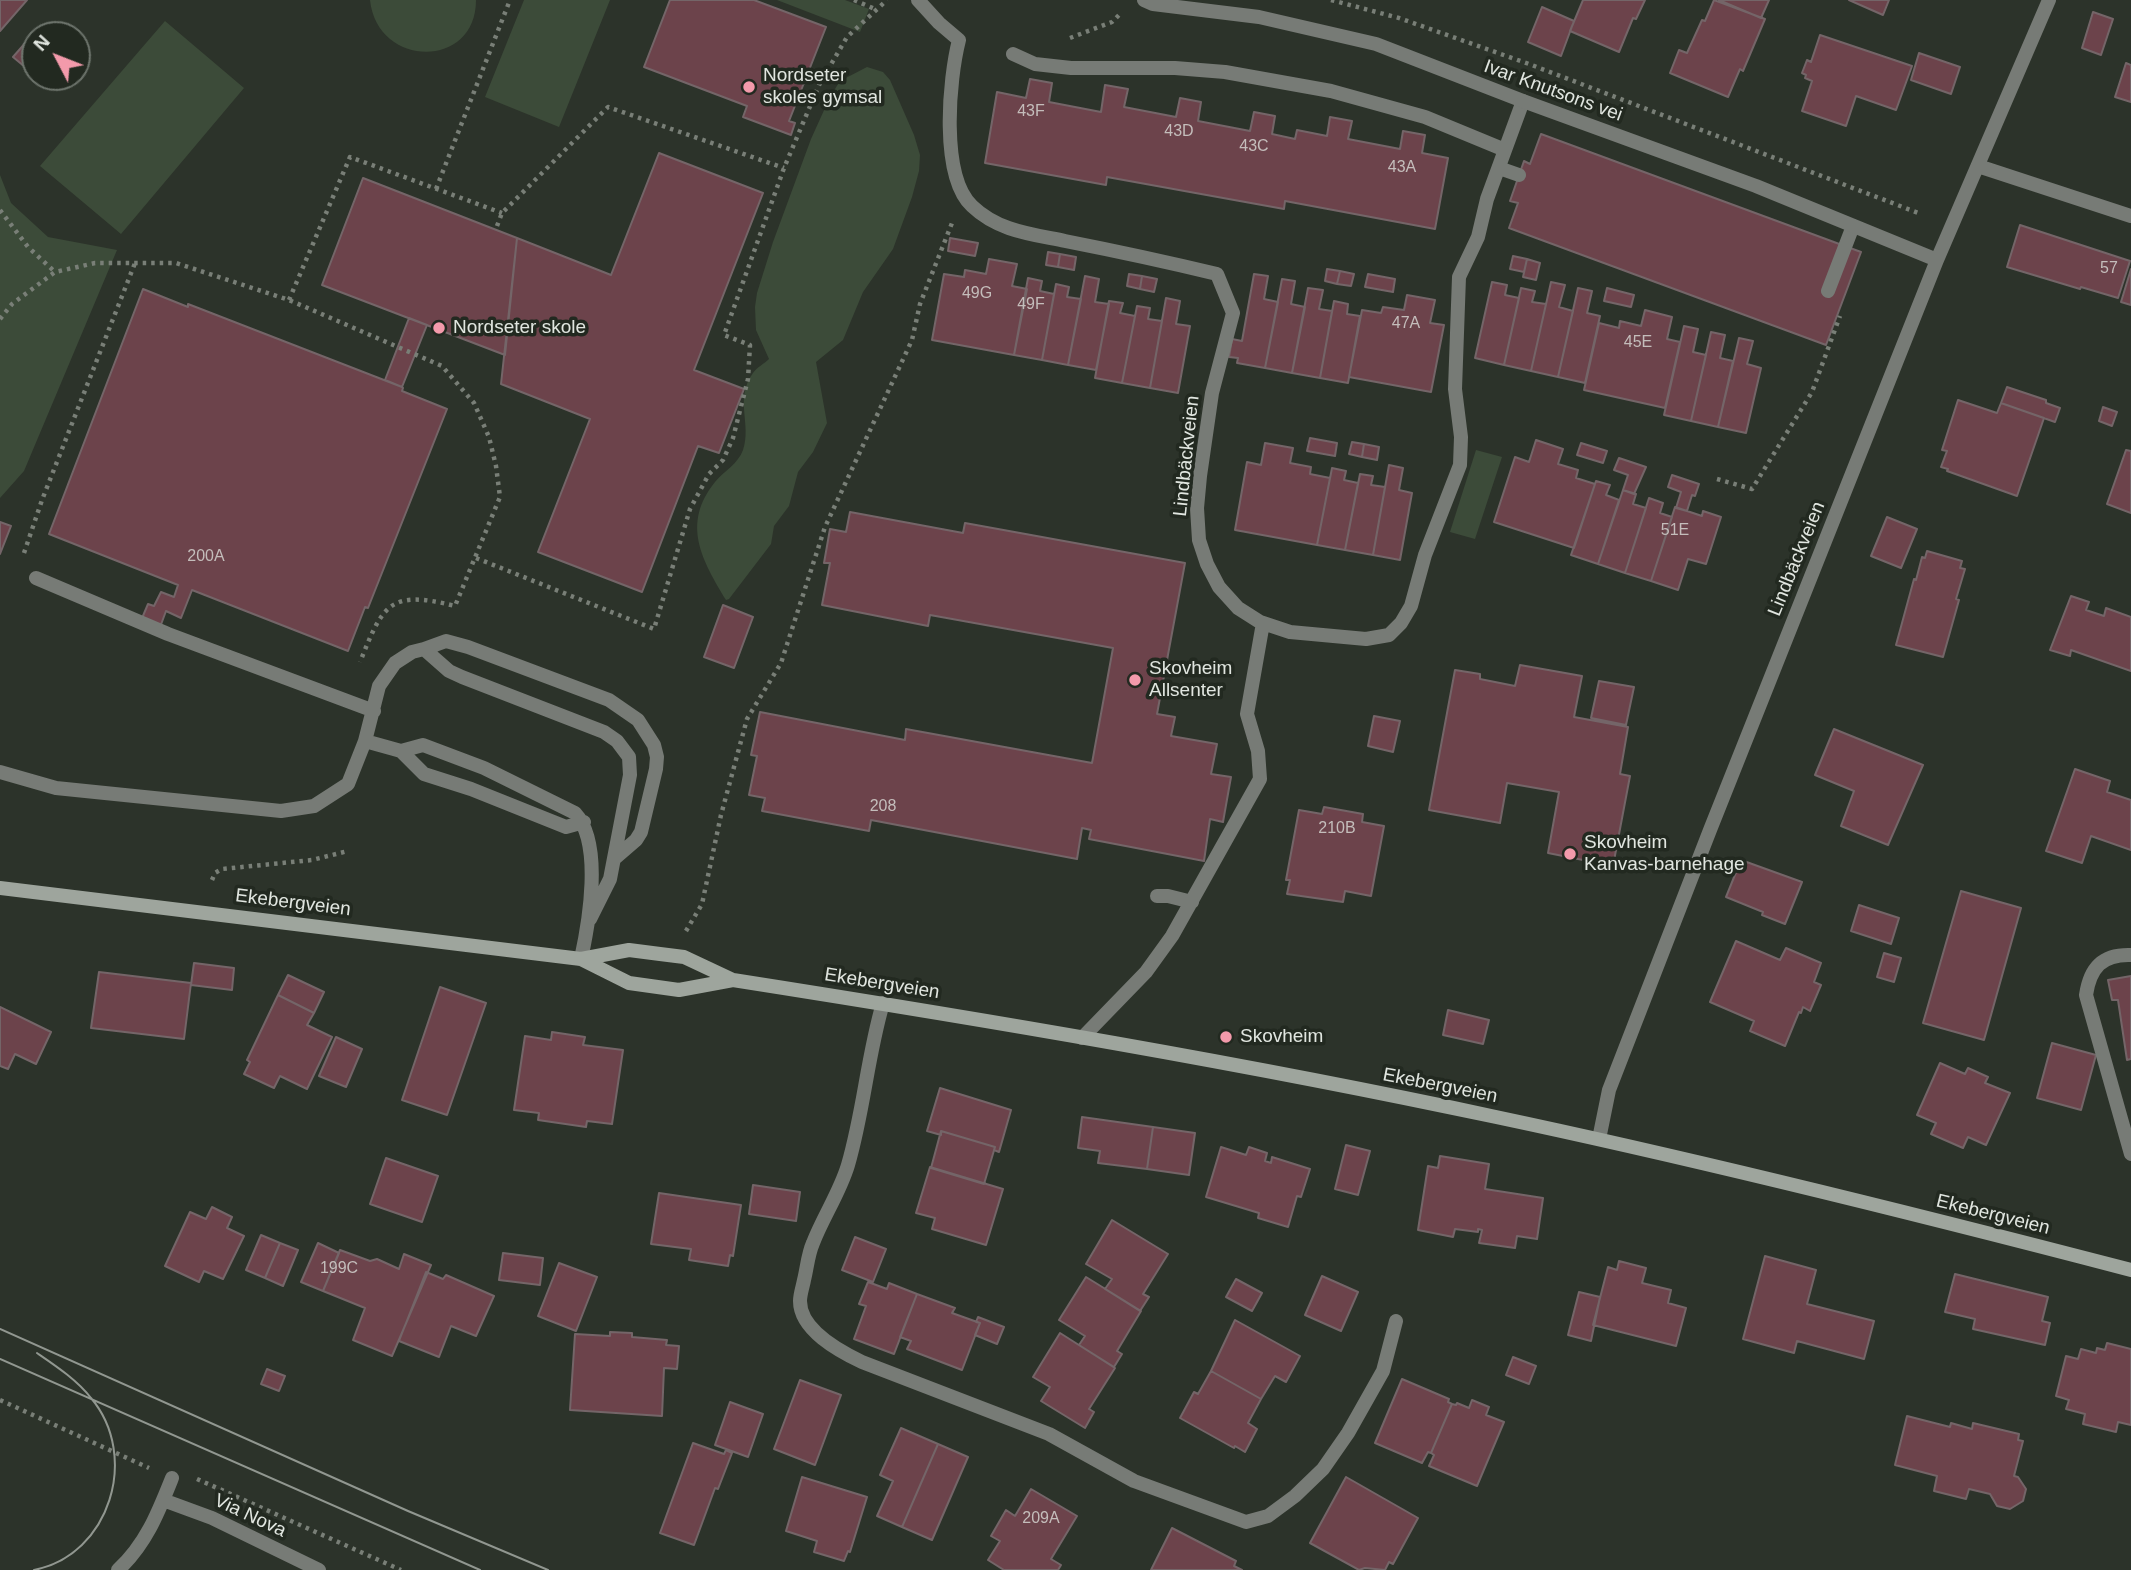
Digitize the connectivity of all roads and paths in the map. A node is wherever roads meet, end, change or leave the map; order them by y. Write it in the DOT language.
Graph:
graph roads {
  1 [pos="510,0"];
  2 [pos="854,0"];
  3 [pos="887,0"];
  4 [pos="918,0"];
  5 [pos="1144,0"];
  6 [pos="1331,0"];
  7 [pos="2049,0"];
  8 [pos="876,9"];
  9 [pos="1013,54"];
  10 [pos="1523,101"];
  11 [pos="1505,150"];
  12 [pos="1978,166"];
  13 [pos="1499,167"];
  14 [pos="784,168"];
  15 [pos="1519,175"];
  16 [pos="436,189"];
  17 [pos="959,190"];
  18 [pos="0,210"];
  19 [pos="502,214"];
  20 [pos="1921,214"];
  21 [pos="2131,216"];
  22 [pos="498,226"];
  23 [pos="1853,226"];
  24 [pos="1937,260"];
  25 [pos="135,263"];
  26 [pos="55,272"];
  27 [pos="1828,291"];
  28 [pos="289,300"];
  29 [pos="0,320"];
  30 [pos="1825,357"];
  31 [pos="1717,480"];
  32 [pos="476,558"];
  33 [pos="36,578"];
  34 [pos="1263,623"];
  35 [pos="424,649"];
  36 [pos="358,666"];
  37 [pos="374,710"];
  38 [pos="365,741"];
  39 [pos="401,751"];
  40 [pos="0,772"];
  41 [pos="584,822"];
  42 [pos="348,851"];
  43 [pos="614,859"];
  44 [pos="212,880"];
  45 [pos="0,888"];
  46 [pos="1157,896"];
  47 [pos="1192,902"];
  48 [pos="590,919"];
  49 [pos="682,938"];
  50 [pos="2131,955"];
  51 [pos="581,959"];
  52 [pos="733,980"];
  53 [pos="883,1003"];
  54 [pos="1083,1038"];
  55 [pos="1599,1139"];
  56 [pos="2131,1154"];
  57 [pos="2131,1269"];
  58 [pos="1396,1321"];
  59 [pos="0,1400"];
  60 [pos="172,1478"];
  61 [pos="163,1500"];
  62 [pos="118,1570"];
  63 [pos="319,1570"];
  64 [pos="401,1570"];
  1 -- 16 [label="path"];
  2 -- 8 [label="path"];
  3 -- 8 [label="path"];
  4 -- 17 [label="street"];
  5 -- 10 [label="street, Ivar Knutsons vei"];
  6 -- 20 [label="path"];
  7 -- 12 [label="street, Lindbäckveien"];
  8 -- 14 [label="path"];
  9 -- 11 [label="street"];
  10 -- 11 [label="street, Lindbäckveien"];
  10 -- 23 [label="street, Ivar Knutsons vei"];
  11 -- 13 [label="street, Lindbäckveien"];
  12 -- 21 [label="street"];
  12 -- 24 [label="street, Lindbäckveien"];
  13 -- 15 [label="street"];
  13 -- 34 [label="street, Lindbäckveien"];
  14 -- 19 [label="path"];
  14 -- 32 [label="path"];
  16 -- 19 [label="path"];
  16 -- 28 [label="path"];
  17 -- 34 [label="street, Lindbäckveien"];
  17 -- 49 [label="path"];
  18 -- 26 [label="path"];
  19 -- 22 [label="path"];
  23 -- 24 [label="street, Ivar Knutsons vei"];
  23 -- 27 [label="street"];
  24 -- 55 [label="street, Lindbäckveien"];
  25 -- 26 [label="path"];
  25 -- 28 [label="path"];
  25 -- 33 [label="path"];
  26 -- 29 [label="path"];
  28 -- 32 [label="path"];
  30 -- 31 [label="path"];
  32 -- 36 [label="path"];
  33 -- 37 [label="street"];
  34 -- 47 [label="street"];
  35 -- 37 [label="street"];
  35 -- 43 [label="street"];
  35 -- 43 [label="street"];
  37 -- 38 [label="street"];
  38 -- 39 [label="street"];
  38 -- 40 [label="street"];
  39 -- 41 [label="street"];
  39 -- 41 [label="street"];
  41 -- 48 [label="street"];
  42 -- 44 [label="path"];
  43 -- 48 [label="street"];
  45 -- 51 [label="main road, Ekebergveien"];
  46 -- 47 [label="street"];
  47 -- 54 [label="street"];
  48 -- 51 [label="street"];
  50 -- 56 [label="street"];
  51 -- 52 [label="main road, Ekebergveien"];
  51 -- 52 [label="main road, Ekebergveien"];
  52 -- 53 [label="main road, Ekebergveien"];
  53 -- 54 [label="main road, Ekebergveien"];
  53 -- 58 [label="street"];
  54 -- 55 [label="main road, Ekebergveien"];
  55 -- 57 [label="main road, Ekebergveien"];
  59 -- 60 [label="path"];
  60 -- 61 [label="street"];
  60 -- 64 [label="path"];
  61 -- 62 [label="street"];
  61 -- 63 [label="street, Via Nova"];
}
